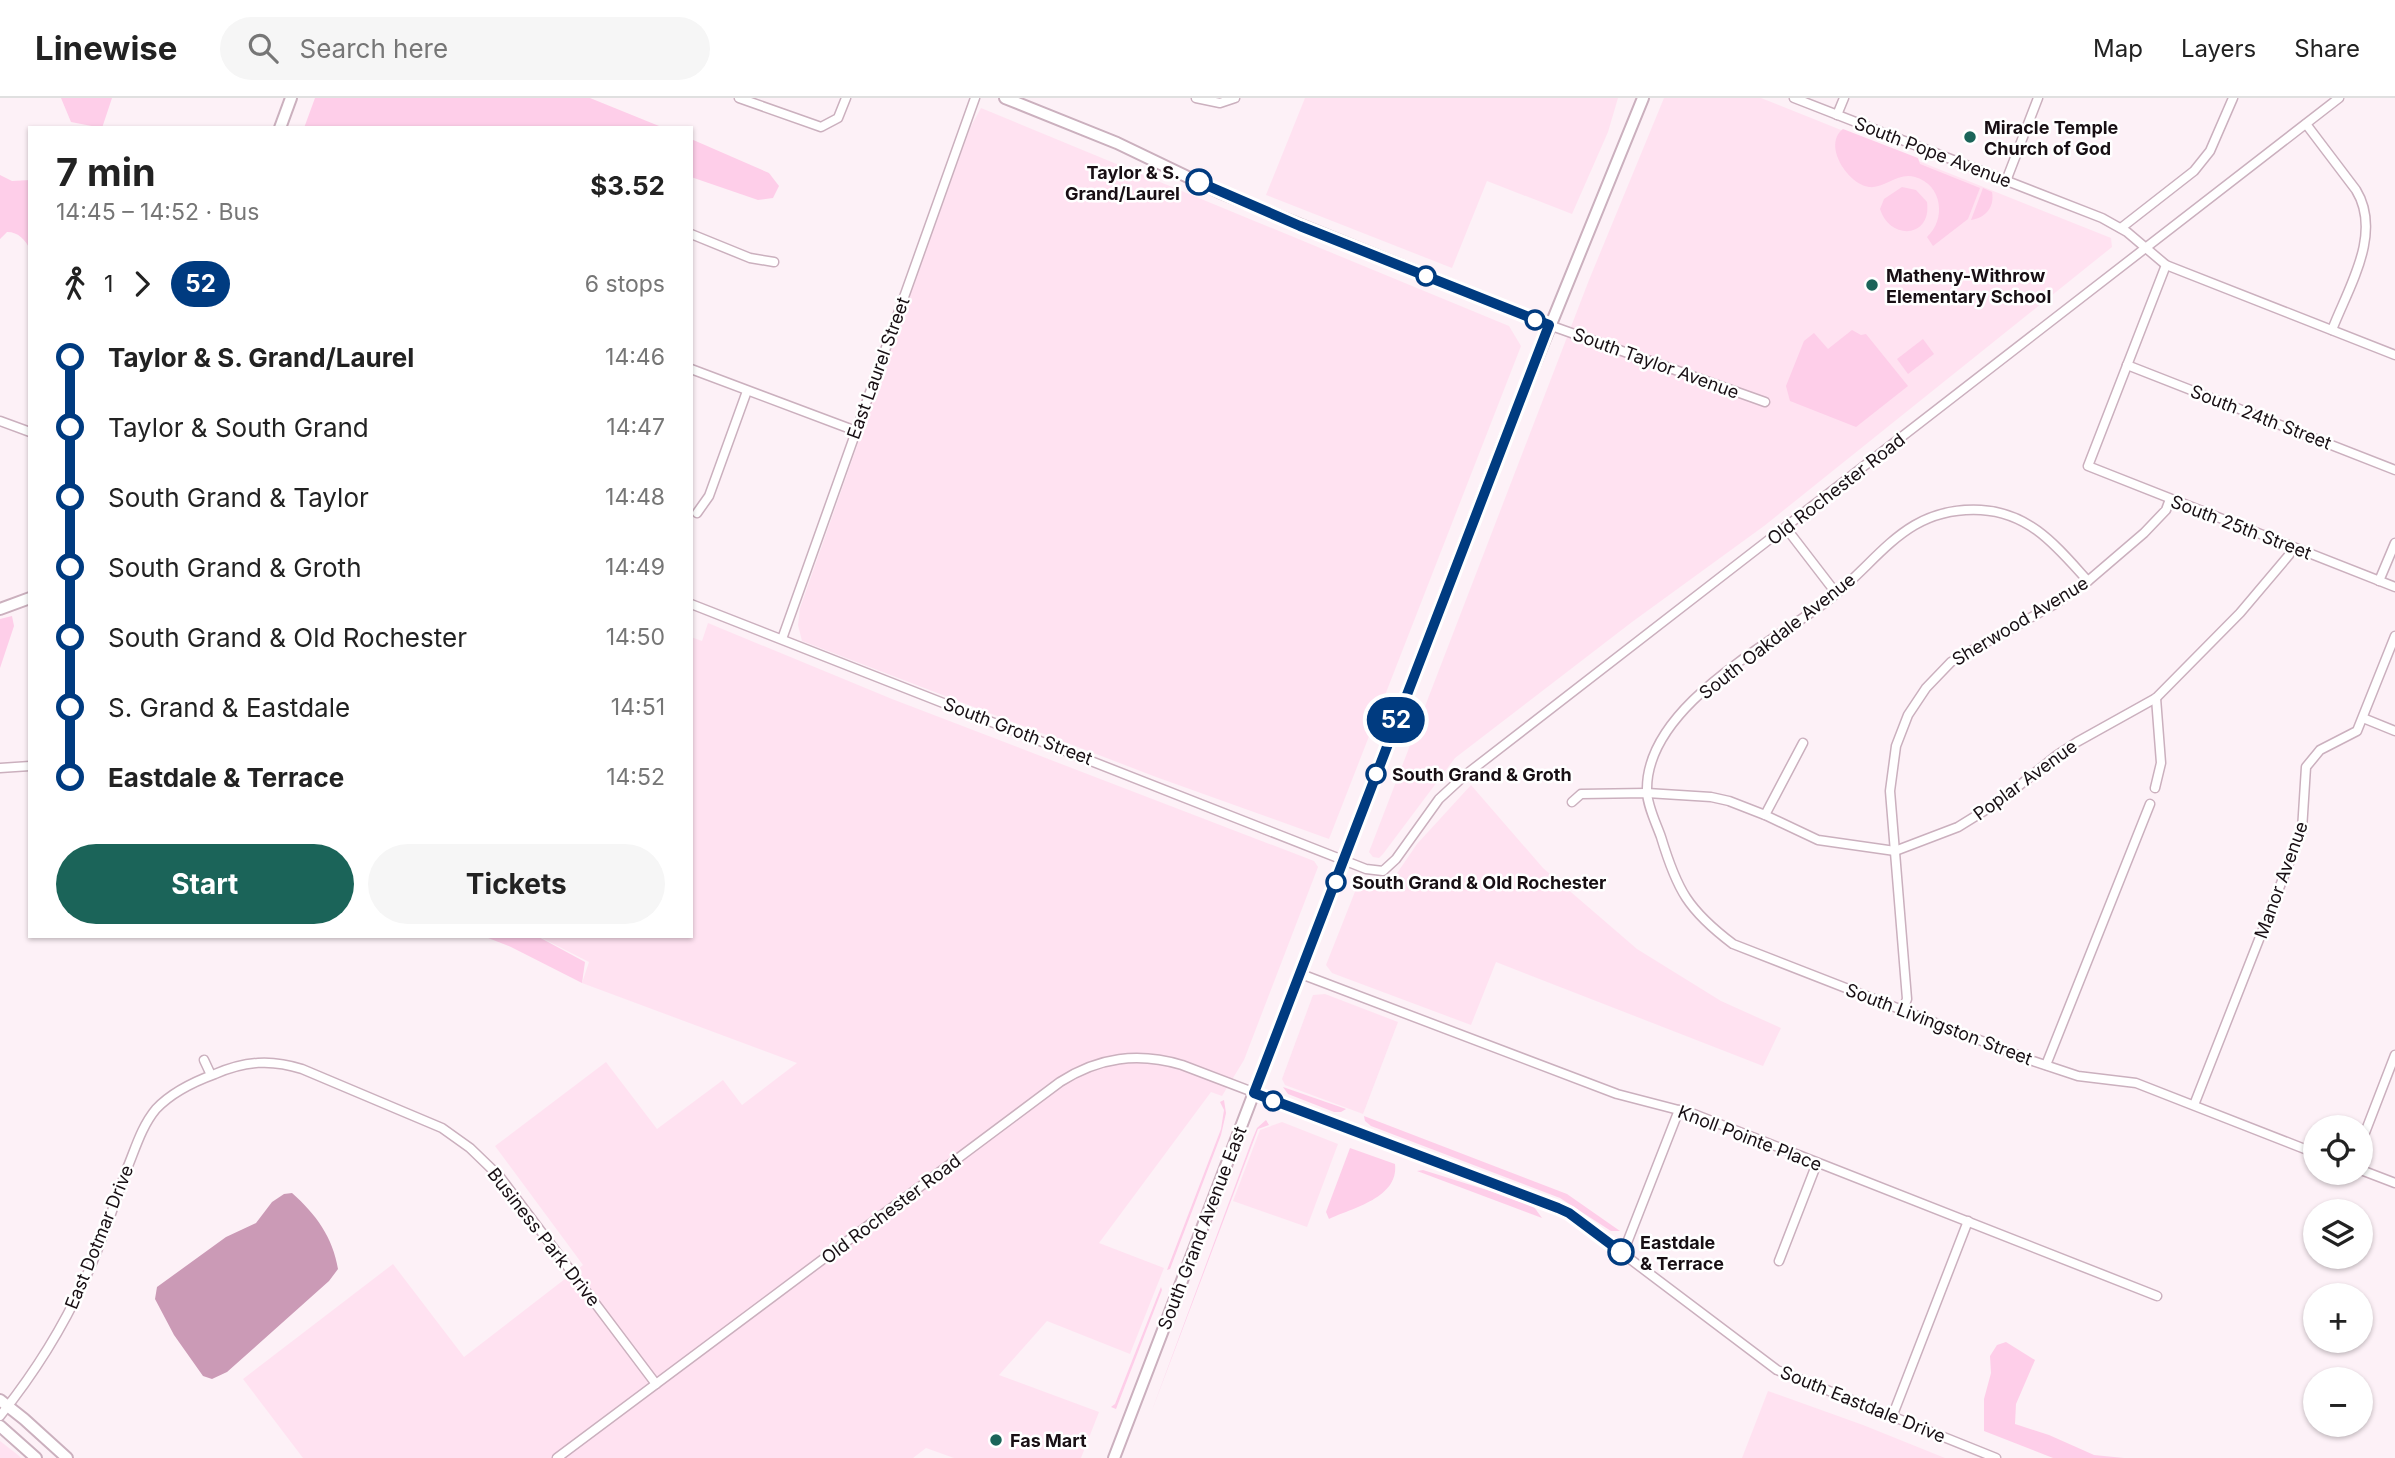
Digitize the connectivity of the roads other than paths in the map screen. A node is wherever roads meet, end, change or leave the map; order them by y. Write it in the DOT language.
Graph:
graph roads {
  1 [pos="291,98"];
  2 [pos="739,98"];
  3 [pos="846,98"];
  4 [pos="975,98"];
  5 [pos="1004,98"];
  6 [pos="1196,98"];
  7 [pos="1235,98"];
  8 [pos="1643,98"];
  9 [pos="1794,98"];
  10 [pos="1844,98"];
  11 [pos="2038,98"];
  12 [pos="2233,98"];
  13 [pos="2339,98"];
  14 [pos="1837,115"];
  15 [pos="2306,124"];
  16 [pos="281,126"];
  17 [pos="2006,181"];
  18 [pos="2122,228"];
  19 [pos="693,235"];
  20 [pos="2145,247"];
  21 [pos="774,262"];
  22 [pos="2166,265"];
  23 [pos="1549,325"];
  24 [pos="2332,330"];
  25 [pos="2395,355"];
  26 [pos="2127,365"];
  27 [pos="693,370"];
  28 [pos="747,391"];
  29 [pos="1765,402"];
  30 [pos="0,421"];
  31 [pos="856,430"];
  32 [pos="28,431"];
  33 [pos="2395,470"];
  34 [pos="2170,499"];
  35 [pos="697,513"];
  36 [pos="1786,528"];
  37 [pos="2395,543"];
  38 [pos="2293,547"];
  39 [pos="2088,581"];
  40 [pos="2379,581"];
  41 [pos="2395,587"];
  42 [pos="1836,593"];
  43 [pos="28,599"];
  44 [pos="693,605"];
  45 [pos="0,608"];
  46 [pos="2395,636"];
  47 [pos="782,639"];
  48 [pos="2156,698"];
  49 [pos="2363,718"];
  50 [pos="2395,731"];
  51 [pos="1802,743"];
  52 [pos="28,765"];
  53 [pos="0,768"];
  54 [pos="2155,788"];
  55 [pos="1647,793"];
  56 [pos="1572,802"];
  57 [pos="2150,804"];
  58 [pos="1765,816"];
  59 [pos="1895,851"];
  60 [pos="1344,859"];
  61 [pos="1300,974"];
  62 [pos="1903,1009"];
  63 [pos="2395,1055"];
  64 [pos="204,1060"];
  65 [pos="2046,1065"];
  66 [pos="211,1075"];
  67 [pos="1254,1093"];
  68 [pos="2193,1105"];
  69 [pos="1679,1110"];
  70 [pos="2372,1115"];
  71 [pos="2303,1148"];
  72 [pos="1817,1163"];
  73 [pos="2373,1175"];
  74 [pos="2395,1183"];
  75 [pos="1968,1221"];
  76 [pos="1623,1253"];
  77 [pos="1779,1261"];
  78 [pos="2157,1297"];
  79 [pos="656,1384"];
  80 [pos="4,1403"];
  81 [pos="0,1416"];
  82 [pos="1892,1417"];
  83 [pos="0,1426"];
  84 [pos="36,1458"];
  85 [pos="67,1458"];
  86 [pos="557,1458"];
  87 [pos="1114,1458"];
  88 [pos="1996,1458"];
  1 -- 16 [label="main road"];
  2 -- 3 [label="street"];
  4 -- 31 [label="street, East Laurel Street"];
  5 -- 23 [label="main road, South Taylor Avenue"];
  6 -- 7 [label="street"];
  8 -- 23 [label="main road, South Grand Avenue East"];
  9 -- 14 [label="street, South Pope Avenue"];
  10 -- 14 [label="street"];
  11 -- 17 [label="street"];
  12 -- 18 [label="street"];
  13 -- 15 [label="street, Old Rochester Road"];
  14 -- 17 [label="street, South Pope Avenue"];
  15 -- 20 [label="street, Old Rochester Road"];
  15 -- 24 [label="street"];
  17 -- 18 [label="street, South Pope Avenue"];
  18 -- 20 [label="street, South Pope Avenue"];
  19 -- 21 [label="street"];
  20 -- 22 [label="street, South Pope Avenue"];
  20 -- 36 [label="street, Old Rochester Road"];
  22 -- 24 [label="street, South Pope Avenue"];
  22 -- 26 [label="street"];
  23 -- 29 [label="street, South Taylor Avenue"];
  23 -- 60 [label="main road, South Grand Avenue East"];
  24 -- 25 [label="street, South Pope Avenue"];
  26 -- 33 [label="street, South 24th Street"];
  26 -- 34 [label="street, South 25th Street"];
  27 -- 28 [label="street"];
  28 -- 31 [label="street"];
  28 -- 35 [label="street"];
  30 -- 32 [label="street"];
  31 -- 47 [label="street, East Laurel Street"];
  34 -- 38 [label="street, South 25th Street"];
  34 -- 39 [label="street, Sherwood Avenue"];
  36 -- 42 [label="street"];
  36 -- 60 [label="street, Old Rochester Road"];
  37 -- 40 [label="street"];
  38 -- 40 [label="street, South 25th Street"];
  38 -- 48 [label="street, Poplar Avenue"];
  39 -- 42 [label="street, South Oakdale Avenue"];
  39 -- 59 [label="street, Sherwood Avenue"];
  40 -- 41 [label="street, South 25th Street"];
  42 -- 55 [label="street, South Oakdale Avenue"];
  43 -- 45 [label="main road"];
  44 -- 47 [label="street, South Groth Street"];
  46 -- 49 [label="street, Manor Avenue"];
  47 -- 60 [label="street, South Groth Street"];
  48 -- 54 [label="street"];
  48 -- 59 [label="street, Poplar Avenue"];
  49 -- 50 [label="street"];
  49 -- 68 [label="street, Manor Avenue"];
  51 -- 58 [label="street"];
  52 -- 53 [label="street"];
  55 -- 56 [label="street, Poplar Avenue"];
  55 -- 58 [label="street, Poplar Avenue"];
  55 -- 62 [label="street, South Livingston Street"];
  57 -- 65 [label="street"];
  58 -- 59 [label="street, Poplar Avenue"];
  59 -- 62 [label="street, Sherwood Avenue"];
  60 -- 61 [label="main road, South Grand Avenue East"];
  61 -- 67 [label="main road, South Grand Avenue East"];
  61 -- 69 [label="street, Knoll Pointe Place"];
  62 -- 65 [label="street, South Livingston Street"];
  63 -- 70 [label="street"];
  64 -- 66 [label="street"];
  65 -- 68 [label="street, South Livingston Street"];
  66 -- 79 [label="street, Business Park Drive"];
  66 -- 80 [label="street, East Dotmar Drive"];
  67 -- 76 [label="street, South Eastdale Drive"];
  67 -- 79 [label="street, Old Rochester Road"];
  67 -- 87 [label="main road, South Grand Avenue East"];
  68 -- 71 [label="street, South Livingston Street"];
  69 -- 72 [label="street, Knoll Pointe Place"];
  69 -- 76 [label="street"];
  72 -- 75 [label="street, Knoll Pointe Place"];
  72 -- 77 [label="street"];
  73 -- 74 [label="street"];
  75 -- 78 [label="street, Knoll Pointe Place"];
  75 -- 82 [label="street"];
  76 -- 82 [label="street, South Eastdale Drive"];
  79 -- 86 [label="street, Old Rochester Road"];
  80 -- 81 [label="street, East Dotmar Drive"];
  80 -- 85 [label="main road"];
  82 -- 88 [label="street, South Eastdale Drive"];
  83 -- 84 [label="main road"];
}
